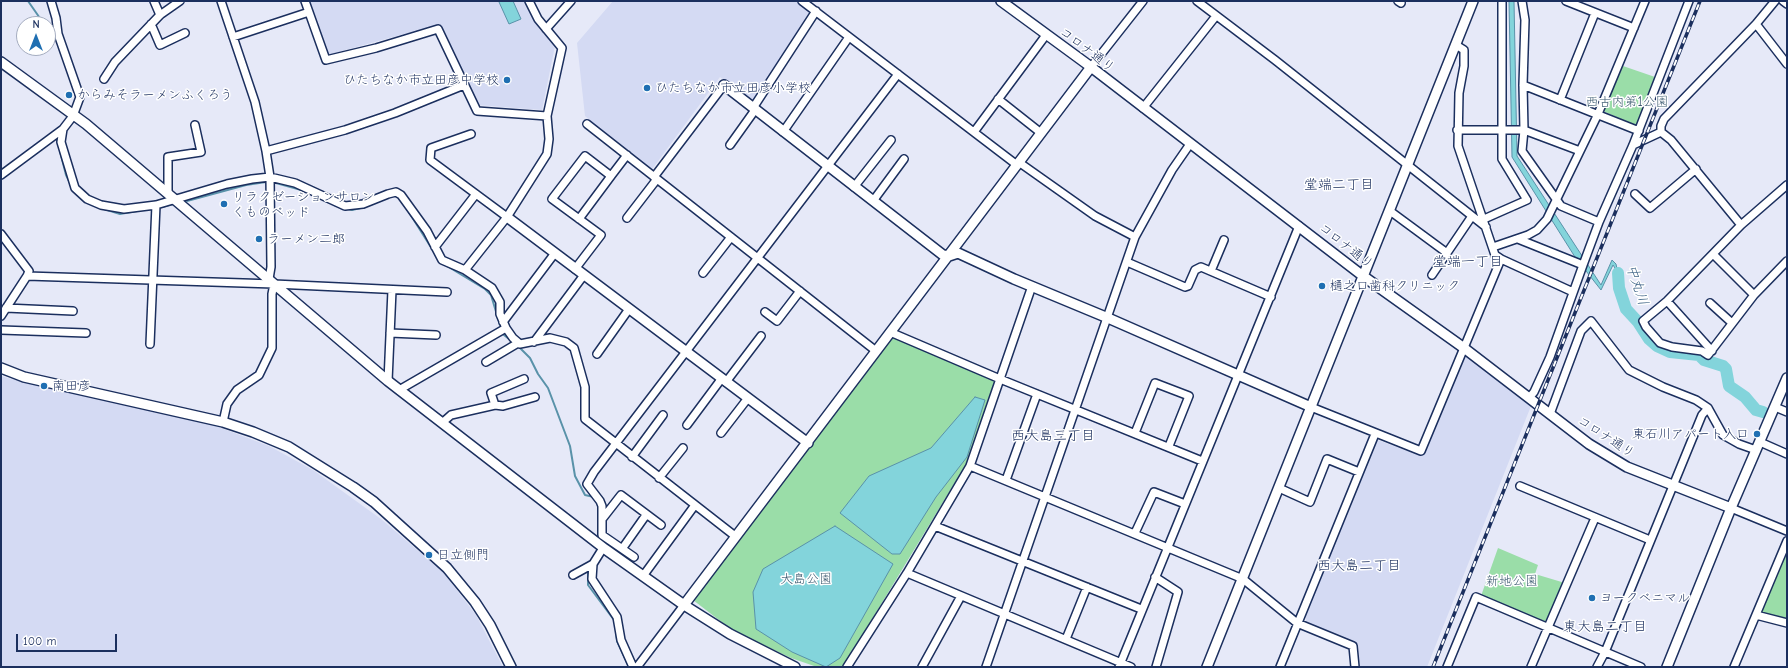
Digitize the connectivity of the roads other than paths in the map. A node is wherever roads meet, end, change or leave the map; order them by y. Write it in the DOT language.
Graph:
graph roads {
  1 [pos="51,1"];
  2 [pos="154,1"];
  3 [pos="180,1"];
  4 [pos="221,1"];
  5 [pos="305,1"];
  6 [pos="529,1"];
  7 [pos="571,1"];
  8 [pos="802,1"];
  9 [pos="1001,1"];
  10 [pos="1143,1"];
  11 [pos="1197,1"];
  12 [pos="1473,1"];
  13 [pos="1502,1"];
  14 [pos="1522,1"];
  15 [pos="1566,1"];
  16 [pos="1645,1"];
  17 [pos="1690,1"];
  18 [pos="1775,1"];
  19 [pos="1783,1"];
  20 [pos="1787,4"];
  21 [pos="816,11"];
  22 [pos="309,12"];
  23 [pos="1595,13"];
  24 [pos="160,15"];
  25 [pos="1216,16"];
  26 [pos="151,24"];
  27 [pos="1756,24"];
  28 [pos="1634,28"];
  29 [pos="546,29"];
  30 [pos="185,33"];
  31 [pos="1046,35"];
  32 [pos="233,37"];
  33 [pos="849,37"];
  34 [pos="1456,45"];
  35 [pos="1,62"];
  36 [pos="1787,64"];
  37 [pos="1091,67"];
  38 [pos="898,74"];
  39 [pos="104,79"];
  40 [pos="464,85"];
  41 [pos="724,85"];
  42 [pos="1523,85"];
  43 [pos="998,99"];
  44 [pos="1560,100"];
  45 [pos="1143,108"];
  46 [pos="754,109"];
  47 [pos="1598,114"];
  48 [pos="73,116"];
  49 [pos="547,116"];
  50 [pos="587,124"];
  51 [pos="195,125"];
  52 [pos="63,129"];
  53 [pos="1457,130"];
  54 [pos="1524,130"];
  55 [pos="1501,131"];
  56 [pos="1639,131"];
  57 [pos="783,132"];
  58 [pos="974,132"];
  59 [pos="1661,132"];
  60 [pos="1041,133"];
  61 [pos="471,134"];
  62 [pos="891,140"];
  63 [pos="1190,144"];
  64 [pos="730,145"];
  65 [pos="1633,145"];
  66 [pos="266,151"];
  67 [pos="1580,151"];
  68 [pos="626,155"];
  69 [pos="904,159"];
  70 [pos="1018,164"];
  71 [pos="1408,164"];
  72 [pos="828,166"];
  73 [pos="1696,169"];
  74 [pos="1,175"];
  75 [pos="611,176"];
  76 [pos="270,178"];
  77 [pos="656,178"];
  78 [pos="1787,185"];
  79 [pos="854,187"];
  80 [pos="168,192"];
  81 [pos="476,194"];
  82 [pos="1635,194"];
  83 [pos="177,200"];
  84 [pos="1557,200"];
  85 [pos="873,201"];
  86 [pos="156,205"];
  87 [pos="1390,211"];
  88 [pos="1472,216"];
  89 [pos="507,217"];
  90 [pos="627,218"];
  91 [pos="580,219"];
  92 [pos="1484,219"];
  93 [pos="1600,222"];
  94 [pos="1741,225"];
  95 [pos="1299,226"];
  96 [pos="1486,227"];
  97 [pos="1,234"];
  98 [pos="731,237"];
  99 [pos="1135,237"];
  100 [pos="1518,239"];
  101 [pos="1224,240"];
  102 [pos="435,247"];
  103 [pos="1493,247"];
  104 [pos="555,253"];
  105 [pos="1447,253"];
  106 [pos="1714,255"];
  107 [pos="949,256"];
  108 [pos="758,258"];
  109 [pos="1501,260"];
  110 [pos="1787,261"];
  111 [pos="1127,262"];
  112 [pos="1583,265"];
  113 [pos="575,268"];
  114 [pos="465,270"];
  115 [pos="1210,271"];
  116 [pos="703,273"];
  117 [pos="584,275"];
  118 [pos="1432,275"];
  119 [pos="27,276"];
  120 [pos="1363,276"];
  121 [pos="152,280"];
  122 [pos="271,281"];
  123 [pos="1032,286"];
  124 [pos="392,290"];
  125 [pos="800,291"];
  126 [pos="447,292"];
  127 [pos="1573,292"];
  128 [pos="1754,295"];
  129 [pos="1271,297"];
  130 [pos="1666,301"];
  131 [pos="1710,303"];
  132 [pos="6,308"];
  133 [pos="629,309"];
  134 [pos="73,311"];
  135 [pos="764,312"];
  136 [pos="1,316"];
  137 [pos="1108,318"];
  138 [pos="1732,323"];
  139 [pos="505,325"];
  140 [pos="1,330"];
  141 [pos="890,332"];
  142 [pos="86,333"];
  143 [pos="390,333"];
  144 [pos="436,335"];
  145 [pos="761,336"];
  146 [pos="533,342"];
  147 [pos="518,343"];
  148 [pos="150,344"];
  149 [pos="1464,348"];
  150 [pos="1712,350"];
  151 [pos="686,351"];
  152 [pos="876,351"];
  153 [pos="597,354"];
  154 [pos="486,362"];
  155 [pos="1,368"];
  156 [pos="1238,375"];
  157 [pos="1787,378"];
  158 [pos="524,379"];
  159 [pos="1000,379"];
  160 [pos="724,380"];
  161 [pos="388,381"];
  162 [pos="399,390"];
  163 [pos="1037,394"];
  164 [pos="535,396"];
  165 [pos="748,398"];
  166 [pos="1529,398"];
  167 [pos="495,405"];
  168 [pos="1311,407"];
  169 [pos="1775,407"];
  170 [pos="1708,408"];
  171 [pos="1076,409"];
  172 [pos="1787,412"];
  173 [pos="1550,414"];
  174 [pos="663,415"];
  175 [pos="223,422"];
  176 [pos="442,423"];
  177 [pos="687,425"];
  178 [pos="721,433"];
  179 [pos="1135,433"];
  180 [pos="1375,434"];
  181 [pos="808,443"];
  182 [pos="615,444"];
  183 [pos="1169,446"];
  184 [pos="1758,446"];
  185 [pos="684,448"];
  186 [pos="1787,454"];
  187 [pos="632,457"];
  188 [pos="1202,461"];
  189 [pos="970,466"];
  190 [pos="1359,472"];
  191 [pos="659,478"];
  192 [pos="1006,480"];
  193 [pos="1673,485"];
  194 [pos="1520,486"];
  195 [pos="1279,488"];
  196 [pos="1046,496"];
  197 [pos="1185,504"];
  198 [pos="695,505"];
  199 [pos="1731,508"];
  200 [pos="646,515"];
  201 [pos="603,518"];
  202 [pos="1595,518"];
  203 [pos="661,525"];
  204 [pos="935,526"];
  205 [pos="1787,531"];
  206 [pos="1135,533"];
  207 [pos="735,536"];
  208 [pos="1650,540"];
  209 [pos="1787,541"];
  210 [pos="1168,547"];
  211 [pos="604,548"];
  212 [pos="622,550"];
  213 [pos="634,557"];
  214 [pos="1023,562"];
  215 [pos="593,564"];
  216 [pos="907,573"];
  217 [pos="573,575"];
  218 [pos="643,576"];
  219 [pos="1155,577"];
  220 [pos="1242,579"];
  221 [pos="1087,587"];
  222 [pos="961,596"];
  223 [pos="684,605"];
  224 [pos="1141,609"];
  225 [pos="1004,615"];
  226 [pos="1756,615"];
  227 [pos="1297,623"];
  228 [pos="1787,623"];
  229 [pos="1548,627"];
  230 [pos="1066,639"];
  231 [pos="1605,652"];
  232 [pos="1120,665"];
  233 [pos="511,667"];
  234 [pos="633,667"];
  235 [pos="637,667"];
  236 [pos="795,667"];
  237 [pos="847,667"];
  238 [pos="922,667"];
  239 [pos="986,667"];
  240 [pos="1131,667"];
  241 [pos="1156,667"];
  242 [pos="1207,667"];
  243 [pos="1280,667"];
  244 [pos="1355,667"];
  245 [pos="1447,667"];
  246 [pos="1531,667"];
  247 [pos="1597,667"];
  248 [pos="1641,667"];
  249 [pos="1667,667"];
  250 [pos="1734,667"];
  1 -- 48 [label="street"];
  2 -- 24 [label="street"];
  3 -- 24 [label="street"];
  4 -- 32 [label="street"];
  5 -- 22 [label="street"];
  6 -- 29 [label="street"];
  7 -- 29 [label="street"];
  8 -- 21 [label="street"];
  9 -- 31 [label="street, コロナ通り"];
  10 -- 37 [label="street"];
  11 -- 25 [label="street"];
  12 -- 34 [label="street"];
  13 -- 55 [label="street"];
  14 -- 42 [label="street"];
  15 -- 23 [label="street"];
  16 -- 28 [label="street"];
  17 -- 56 [label="street"];
  18 -- 27 [label="street"];
  19 -- 20 [label="street"];
  21 -- 33 [label="street"];
  21 -- 46 [label="street"];
  22 -- 32 [label="street"];
  22 -- 40 [label="street"];
  23 -- 28 [label="street"];
  23 -- 44 [label="street"];
  24 -- 26 [label="street"];
  25 -- 45 [label="street"];
  25 -- 71 [label="street"];
  26 -- 30 [label="street"];
  26 -- 39 [label="street"];
  27 -- 36 [label="street"];
  27 -- 59 [label="street"];
  28 -- 47 [label="street"];
  29 -- 49 [label="street"];
  31 -- 37 [label="street, コロナ通り"];
  31 -- 43 [label="street"];
  32 -- 66 [label="street"];
  33 -- 38 [label="street"];
  33 -- 57 [label="street"];
  34 -- 53 [label="street"];
  34 -- 71 [label="street"];
  35 -- 48 [label="street"];
  37 -- 45 [label="street, コロナ通り"];
  37 -- 60 [label="street"];
  38 -- 58 [label="street"];
  38 -- 72 [label="street"];
  40 -- 49 [label="street"];
  40 -- 66 [label="street"];
  41 -- 46 [label="street"];
  41 -- 77 [label="street"];
  42 -- 44 [label="street"];
  42 -- 54 [label="street"];
  43 -- 58 [label="street"];
  43 -- 60 [label="street"];
  44 -- 47 [label="street"];
  45 -- 63 [label="street, コロナ通り"];
  46 -- 57 [label="street"];
  46 -- 64 [label="street"];
  47 -- 56 [label="street"];
  47 -- 67 [label="street"];
  48 -- 52 [label="street"];
  48 -- 80 [label="street"];
  49 -- 89 [label="street"];
  50 -- 68 [label="street"];
  51 -- 80 [label="street"];
  52 -- 74 [label="street"];
  52 -- 86 [label="street"];
  53 -- 55 [label="street"];
  53 -- 92 [label="street"];
  54 -- 55 [label="street"];
  54 -- 67 [label="street"];
  54 -- 84 [label="street"];
  55 -- 92 [label="street"];
  56 -- 65 [label="street"];
  57 -- 72 [label="street"];
  58 -- 70 [label="street"];
  59 -- 65 [label="street"];
  59 -- 73 [label="street"];
  60 -- 70 [label="street"];
  61 -- 81 [label="street"];
  62 -- 79 [label="street"];
  63 -- 95 [label="street, コロナ通り"];
  63 -- 99 [label="street"];
  65 -- 93 [label="street"];
  66 -- 76 [label="street"];
  67 -- 84 [label="street"];
  68 -- 75 [label="street"];
  68 -- 77 [label="street"];
  69 -- 85 [label="street"];
  70 -- 99 [label="street"];
  70 -- 107 [label="street"];
  71 -- 87 [label="street"];
  71 -- 88 [label="street"];
  72 -- 79 [label="street"];
  72 -- 108 [label="street"];
  73 -- 82 [label="street"];
  73 -- 94 [label="street"];
  75 -- 91 [label="street"];
  75 -- 91 [label="street"];
  76 -- 83 [label="street"];
  76 -- 102 [label="street"];
  76 -- 122 [label="street"];
  77 -- 90 [label="street"];
  77 -- 98 [label="street"];
  78 -- 94 [label="street"];
  79 -- 85 [label="street"];
  80 -- 83 [label="street"];
  81 -- 89 [label="street"];
  81 -- 102 [label="street"];
  83 -- 86 [label="street"];
  83 -- 122 [label="street"];
  84 -- 93 [label="street"];
  84 -- 100 [label="street"];
  85 -- 107 [label="street"];
  86 -- 121 [label="street"];
  87 -- 105 [label="street"];
  87 -- 120 [label="street"];
  88 -- 96 [label="street"];
  88 -- 105 [label="street"];
  89 -- 104 [label="street"];
  89 -- 114 [label="street"];
  91 -- 113 [label="street"];
  92 -- 96 [label="street"];
  93 -- 112 [label="street"];
  94 -- 106 [label="street"];
  95 -- 120 [label="street, コロナ通り"];
  95 -- 129 [label="street"];
  96 -- 103 [label="street"];
  97 -- 119 [label="street"];
  98 -- 108 [label="street"];
  98 -- 116 [label="street"];
  99 -- 111 [label="street"];
  100 -- 103 [label="street"];
  100 -- 112 [label="street"];
  101 -- 115 [label="street"];
  102 -- 114 [label="street"];
  103 -- 109 [label="street"];
  104 -- 113 [label="street"];
  104 -- 139 [label="street"];
  105 -- 118 [label="street"];
  106 -- 128 [label="street"];
  106 -- 130 [label="street"];
  107 -- 123 [label="street"];
  107 -- 141 [label="street"];
  108 -- 125 [label="street"];
  108 -- 151 [label="street"];
  109 -- 127 [label="street"];
  109 -- 149 [label="street"];
  110 -- 128 [label="street"];
  111 -- 115 [label="street"];
  111 -- 137 [label="street"];
  112 -- 127 [label="street"];
  113 -- 117 [label="street"];
  114 -- 139 [label="street"];
  115 -- 129 [label="street"];
  117 -- 133 [label="street"];
  117 -- 146 [label="street"];
  119 -- 121 [label="street"];
  119 -- 132 [label="street"];
  120 -- 149 [label="street, コロナ通り"];
  120 -- 168 [label="street"];
  121 -- 122 [label="street"];
  121 -- 148 [label="street"];
  122 -- 124 [label="street"];
  122 -- 161 [label="street"];
  122 -- 175 [label="street"];
  123 -- 137 [label="street"];
  123 -- 159 [label="street"];
  124 -- 126 [label="street"];
  124 -- 143 [label="street"];
  125 -- 135 [label="street"];
  125 -- 152 [label="street"];
  127 -- 166 [label="street"];
  128 -- 138 [label="street"];
  129 -- 156 [label="street"];
  130 -- 150 [label="street"];
  130 -- 150 [label="street"];
  131 -- 138 [label="street"];
  132 -- 134 [label="street"];
  132 -- 136 [label="street"];
  133 -- 151 [label="street"];
  133 -- 153 [label="street"];
  137 -- 156 [label="street"];
  137 -- 171 [label="street"];
  138 -- 150 [label="street"];
  139 -- 147 [label="street"];
  139 -- 162 [label="street"];
  140 -- 142 [label="street"];
  141 -- 152 [label="street"];
  141 -- 159 [label="street"];
  143 -- 144 [label="street"];
  143 -- 161 [label="street"];
  145 -- 160 [label="street"];
  146 -- 147 [label="street"];
  146 -- 182 [label="street"];
  147 -- 154 [label="street"];
  149 -- 166 [label="street, コロナ通り"];
  149 -- 180 [label="street"];
  151 -- 160 [label="street"];
  151 -- 182 [label="street"];
  152 -- 181 [label="street"];
  155 -- 175 [label="street"];
  156 -- 168 [label="street"];
  156 -- 188 [label="street"];
  157 -- 169 [label="street"];
  158 -- 167 [label="street"];
  159 -- 163 [label="street"];
  159 -- 189 [label="street"];
  160 -- 165 [label="street"];
  160 -- 177 [label="street"];
  161 -- 162 [label="street"];
  162 -- 176 [label="street"];
  163 -- 171 [label="street"];
  163 -- 192 [label="street"];
  164 -- 167 [label="street"];
  165 -- 178 [label="street"];
  165 -- 181 [label="street"];
  166 -- 173 [label="street, コロナ通り"];
  167 -- 176 [label="street"];
  168 -- 180 [label="street"];
  168 -- 195 [label="street"];
  169 -- 172 [label="street"];
  169 -- 184 [label="street"];
  170 -- 173 [label="street"];
  170 -- 184 [label="street"];
  170 -- 193 [label="street"];
  171 -- 179 [label="street"];
  171 -- 196 [label="street"];
  173 -- 193 [label="street, コロナ通り"];
  174 -- 187 [label="street"];
  175 -- 233 [label="street"];
  176 -- 211 [label="street"];
  179 -- 183 [label="street"];
  179 -- 183 [label="street"];
  180 -- 190 [label="street"];
  181 -- 207 [label="street"];
  182 -- 187 [label="street"];
  182 -- 201 [label="street"];
  183 -- 188 [label="street"];
  184 -- 186 [label="street"];
  184 -- 199 [label="street"];
  185 -- 191 [label="street"];
  187 -- 191 [label="street"];
  188 -- 197 [label="street"];
  189 -- 192 [label="street"];
  189 -- 204 [label="street"];
  190 -- 195 [label="street"];
  190 -- 227 [label="street"];
  191 -- 198 [label="street"];
  192 -- 196 [label="street"];
  193 -- 199 [label="street, コロナ通り"];
  193 -- 208 [label="street"];
  194 -- 202 [label="street"];
  195 -- 220 [label="street"];
  196 -- 206 [label="street"];
  196 -- 214 [label="street"];
  197 -- 206 [label="street"];
  197 -- 210 [label="street"];
  198 -- 207 [label="street"];
  198 -- 218 [label="street"];
  199 -- 205 [label="street"];
  199 -- 249 [label="street"];
  200 -- 201 [label="street"];
  200 -- 203 [label="street"];
  200 -- 212 [label="street"];
  201 -- 212 [label="street"];
  202 -- 208 [label="street"];
  202 -- 229 [label="street"];
  204 -- 214 [label="street"];
  204 -- 216 [label="street"];
  206 -- 210 [label="street"];
  207 -- 223 [label="street"];
  208 -- 231 [label="street"];
  209 -- 226 [label="street"];
  210 -- 219 [label="street"];
  210 -- 220 [label="street"];
  211 -- 215 [label="street"];
  211 -- 218 [label="street"];
  212 -- 213 [label="street"];
  214 -- 221 [label="street"];
  214 -- 225 [label="street"];
  215 -- 217 [label="street"];
  215 -- 234 [label="street"];
  216 -- 222 [label="street"];
  216 -- 237 [label="street"];
  218 -- 223 [label="street"];
  219 -- 224 [label="street"];
  219 -- 241 [label="street"];
  220 -- 227 [label="street"];
  220 -- 242 [label="street"];
  221 -- 224 [label="street"];
  221 -- 230 [label="street"];
  222 -- 225 [label="street"];
  222 -- 238 [label="street"];
  223 -- 235 [label="street"];
  223 -- 236 [label="street"];
  224 -- 232 [label="street"];
  225 -- 230 [label="street"];
  225 -- 239 [label="street"];
  226 -- 228 [label="street"];
  226 -- 250 [label="street"];
  227 -- 243 [label="street"];
  227 -- 244 [label="street"];
  229 -- 231 [label="street"];
  229 -- 245 [label="street"];
  229 -- 246 [label="street"];
  230 -- 232 [label="street"];
  231 -- 247 [label="street"];
  231 -- 248 [label="street"];
  232 -- 240 [label="street"];
}
